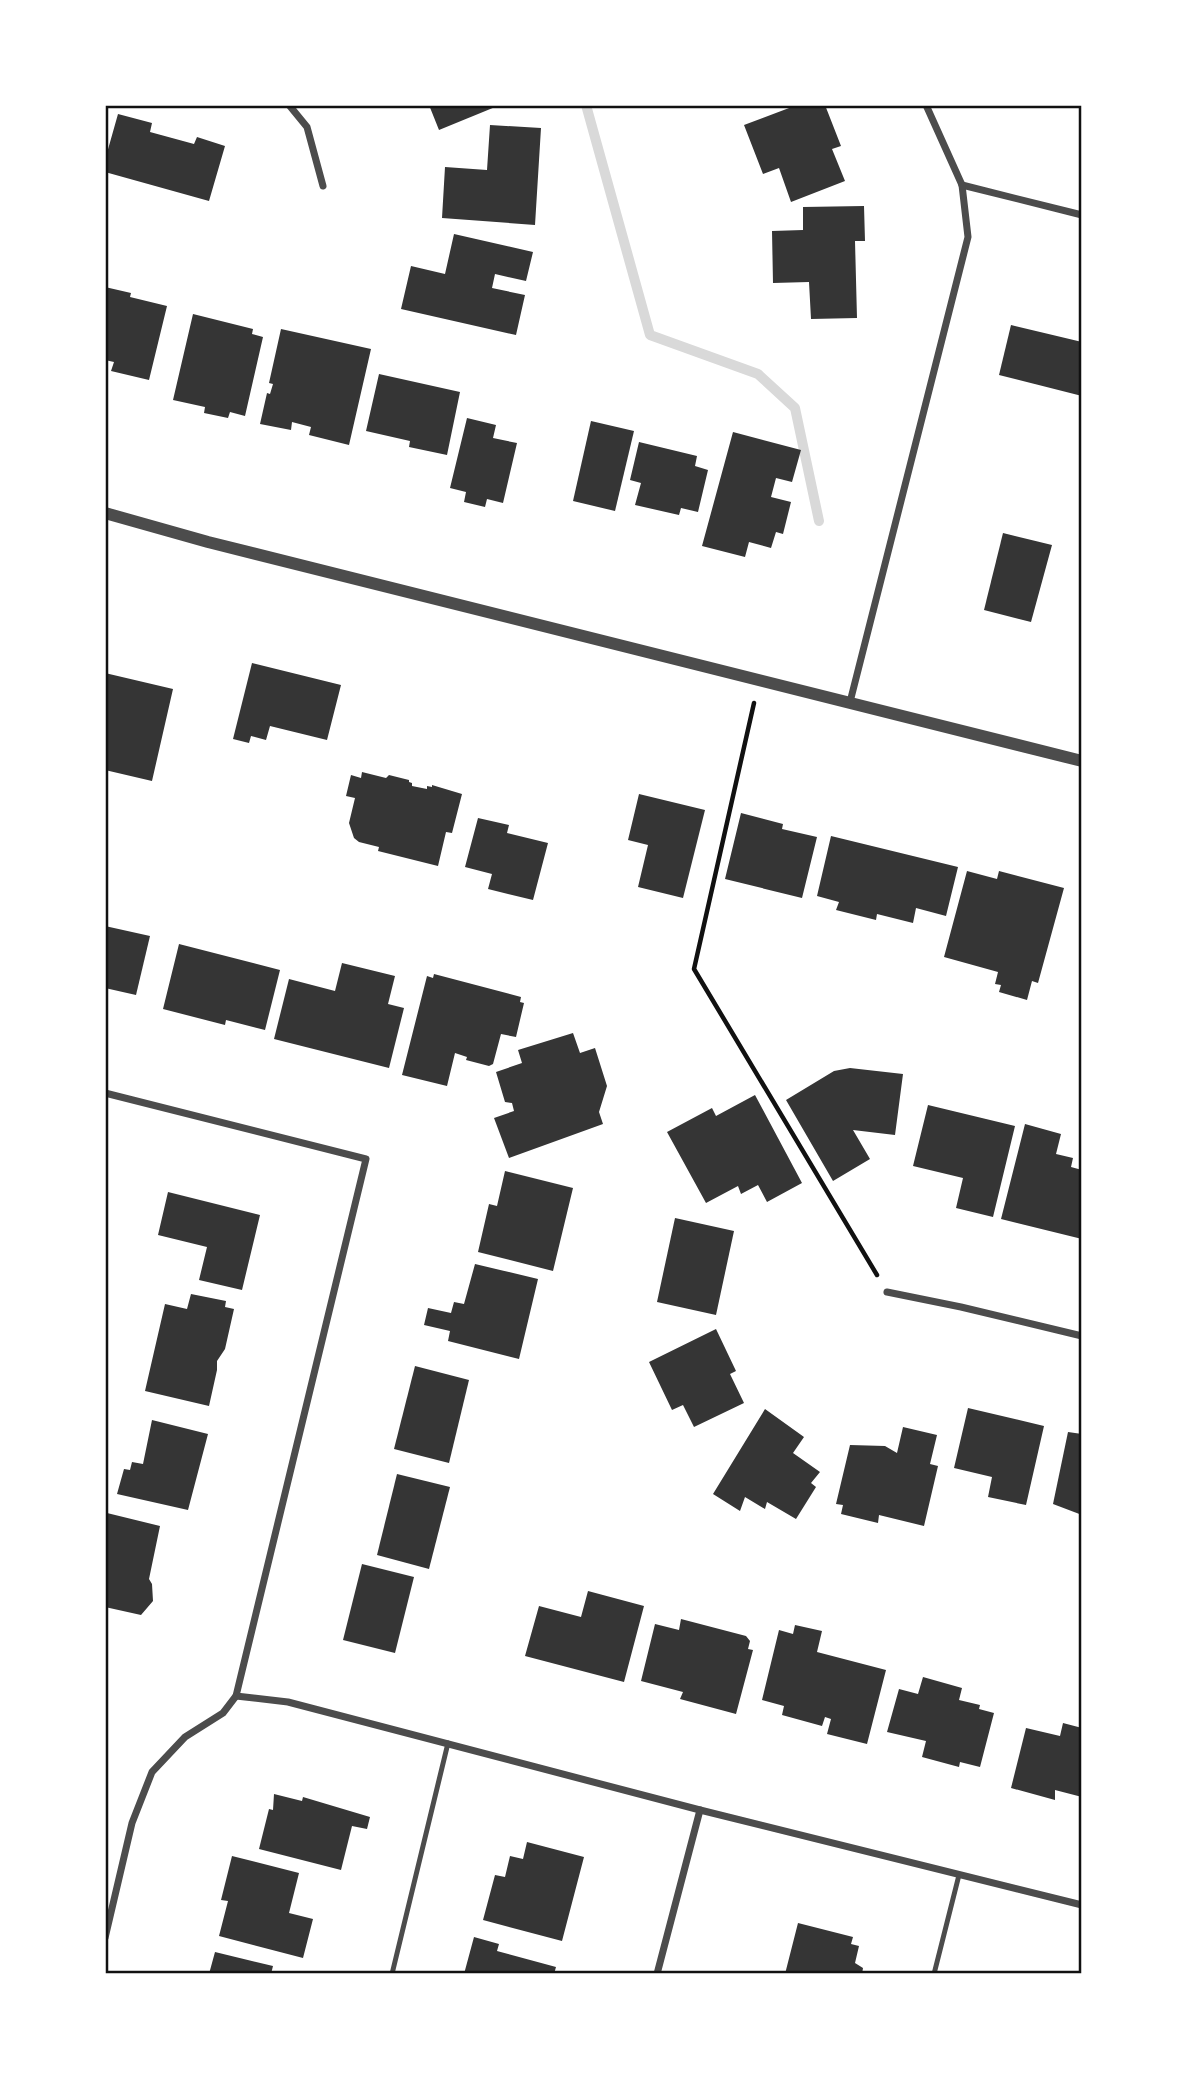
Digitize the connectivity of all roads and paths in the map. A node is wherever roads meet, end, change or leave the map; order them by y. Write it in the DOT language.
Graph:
graph roads {
  1 [pos="289,105"];
  2 [pos="926,105"];
  3 [pos="962,185"];
  4 [pos="323,187"];
  5 [pos="1082,215"];
  6 [pos="105,513"];
  7 [pos="759,679"];
  8 [pos="850,702"];
  9 [pos="1082,761"];
  10 [pos="105,1093"];
  11 [pos="887,1292"];
  12 [pos="1082,1336"];
  13 [pos="236,1696"];
  14 [pos="448,1744"];
  15 [pos="700,1810"];
  16 [pos="959,1875"];
  17 [pos="1082,1905"];
  18 [pos="105,1938"];
  19 [pos="391,1974"];
  20 [pos="657,1974"];
  21 [pos="934,1974"];
  1 -- 4 [label="street"];
  2 -- 3 [label="street"];
  3 -- 5 [label="street"];
  3 -- 8 [label="street"];
  6 -- 7 [label="street"];
  7 -- 8 [label="street"];
  7 -- 11 [label="path"];
  8 -- 9 [label="street"];
  10 -- 13 [label="street"];
  11 -- 12 [label="street"];
  13 -- 14 [label="street"];
  13 -- 18 [label="street"];
  14 -- 15 [label="street"];
  14 -- 19 [label="lane"];
  15 -- 16 [label="street"];
  15 -- 20 [label="street"];
  16 -- 17 [label="street"];
  16 -- 21 [label="lane"];
}
